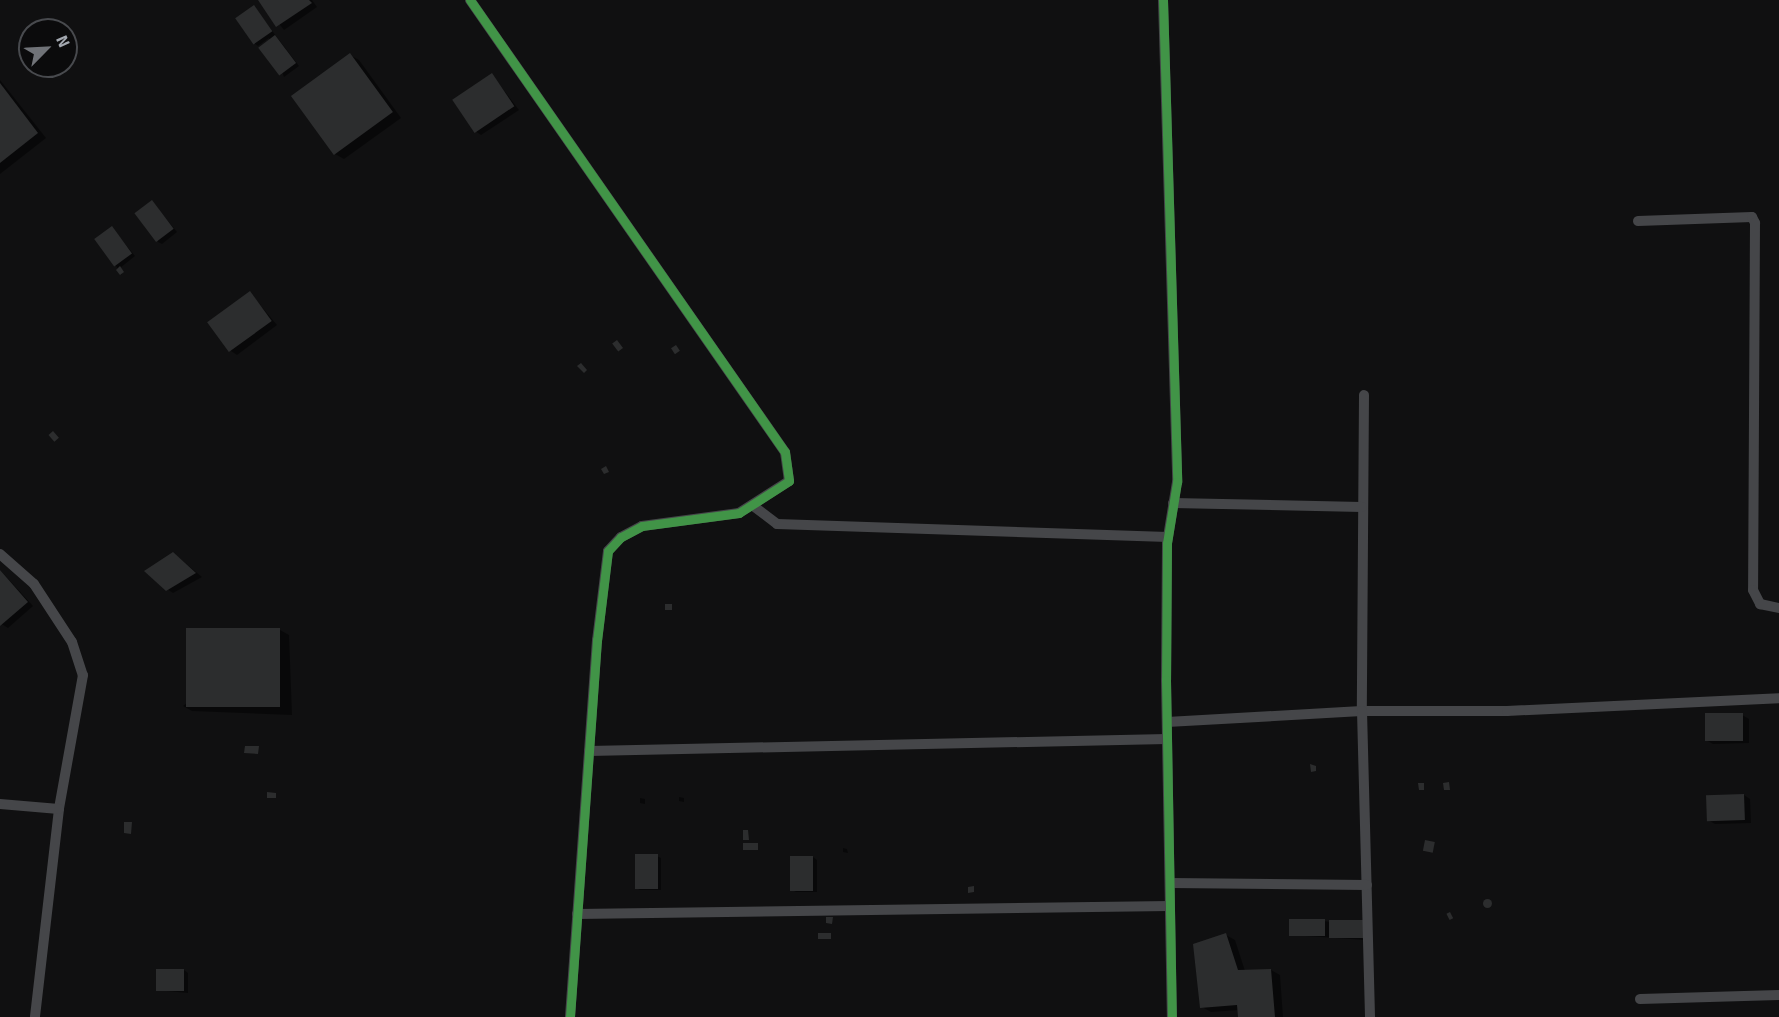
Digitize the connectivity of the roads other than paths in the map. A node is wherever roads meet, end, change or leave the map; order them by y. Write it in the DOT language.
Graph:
graph roads {
  1 [pos="470,0"];
  2 [pos="1163,0"];
  3 [pos="1638,222"];
  4 [pos="1364,395"];
  5 [pos="1173,503"];
  6 [pos="752,505"];
  7 [pos="1362,507"];
  8 [pos="1168,537"];
  9 [pos="0,554"];
  10 [pos="1779,608"];
  11 [pos="1779,698"];
  12 [pos="1362,711"];
  13 [pos="1167,722"];
  14 [pos="1167,739"];
  15 [pos="589,751"];
  16 [pos="0,804"];
  17 [pos="59,809"];
  18 [pos="1170,883"];
  19 [pos="1368,885"];
  20 [pos="1170,906"];
  21 [pos="577,914"];
  22 [pos="1779,995"];
  23 [pos="1640,999"];
  24 [pos="34,1017"];
  25 [pos="570,1017"];
  26 [pos="1172,1017"];
  27 [pos="1370,1017"];
  1 -- 6 [label="street"];
  2 -- 5 [label="street"];
  3 -- 10 [label="street"];
  4 -- 7 [label="street"];
  5 -- 7 [label="street"];
  5 -- 8 [label="street"];
  6 -- 8 [label="street"];
  6 -- 15 [label="street"];
  7 -- 12 [label="street"];
  8 -- 13 [label="street"];
  9 -- 17 [label="street"];
  11 -- 12 [label="street"];
  12 -- 13 [label="street"];
  12 -- 19 [label="street"];
  13 -- 14 [label="street"];
  14 -- 15 [label="street"];
  14 -- 18 [label="street"];
  15 -- 21 [label="street"];
  16 -- 17 [label="street"];
  17 -- 24 [label="street"];
  18 -- 19 [label="street"];
  18 -- 20 [label="street"];
  19 -- 27 [label="street"];
  20 -- 21 [label="street"];
  20 -- 26 [label="street"];
  21 -- 25 [label="street"];
  22 -- 23 [label="street"];
}
